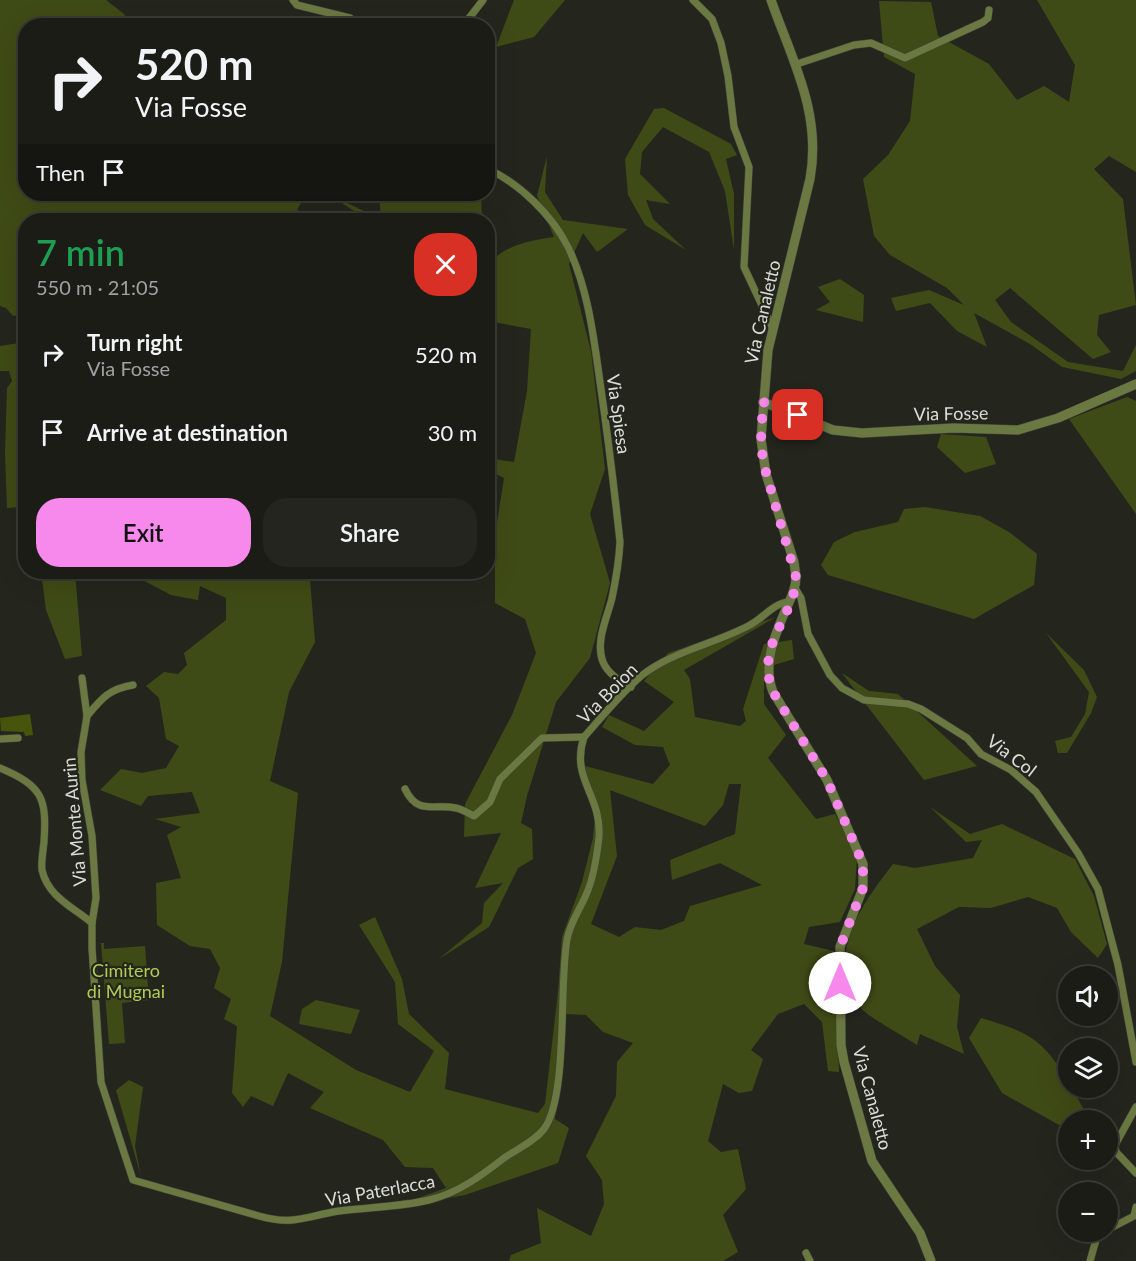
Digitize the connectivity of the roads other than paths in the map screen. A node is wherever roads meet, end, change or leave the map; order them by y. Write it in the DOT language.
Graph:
graph roads {
  1 [pos="293,0"];
  2 [pos="483,0"];
  3 [pos="693,0"];
  4 [pos="771,0"];
  5 [pos="989,10"];
  6 [pos="350,18"];
  7 [pos="469,18"];
  8 [pos="797,64"];
  9 [pos="495,174"];
  10 [pos="773,329"];
  11 [pos="1136,384"];
  12 [pos="763,402"];
  13 [pos="795,588"];
  14 [pos="789,602"];
  15 [pos="82,678"];
  16 [pos="133,685"];
  17 [pos="631,687"];
  18 [pos="87,716"];
  19 [pos="584,737"];
  20 [pos="18,738"];
  21 [pos="0,739"];
  22 [pos="0,768"];
  23 [pos="405,789"];
  24 [pos="92,923"];
  25 [pos="1136,1062"];
  26 [pos="99,1069"];
  27 [pos="1136,1107"];
  28 [pos="1136,1173"];
  29 [pos="1136,1207"];
  30 [pos="1118,1225"];
  31 [pos="1095,1242"];
  32 [pos="806,1252"];
  33 [pos="810,1261"];
  34 [pos="931,1261"];
  35 [pos="1089,1261"];
  1 -- 6 [label="street"];
  2 -- 7 [label="street"];
  3 -- 10 [label="street"];
  4 -- 8 [label="street, Via Canaletto"];
  5 -- 8 [label="street"];
  8 -- 10 [label="street, Via Canaletto"];
  9 -- 17 [label="street, Via Spiesa"];
  10 -- 12 [label="street, Via Canaletto"];
  11 -- 12 [label="street, Via Fosse"];
  12 -- 13 [label="street, Via Canaletto"];
  13 -- 14 [label="street, Via Canaletto"];
  13 -- 25 [label="street, Via Col"];
  14 -- 17 [label="street, Via Boion"];
  14 -- 34 [label="street, Via Canaletto"];
  15 -- 18 [label="street, Via Monte Aurin"];
  16 -- 18 [label="street"];
  17 -- 19 [label="street, Via Boion"];
  18 -- 24 [label="street, Via Monte Aurin"];
  19 -- 23 [label="street, Via Boion"];
  19 -- 26 [label="street, Via Paterlacca"];
  20 -- 21 [label="street"];
  22 -- 24 [label="street"];
  24 -- 26 [label="street, Via Monte Aurin"];
  27 -- 28 [label="street"];
  29 -- 30 [label="street"];
  31 -- 35 [label="street"];
  32 -- 33 [label="street"];
}
